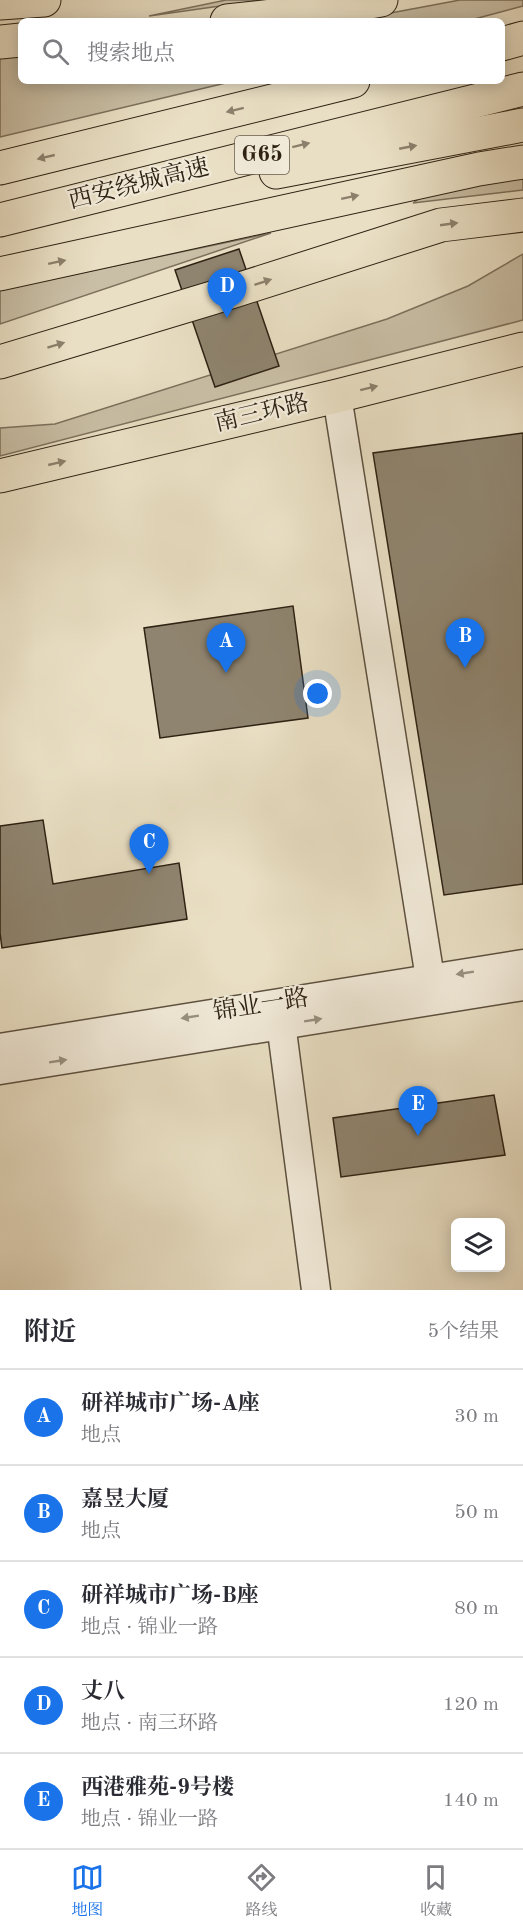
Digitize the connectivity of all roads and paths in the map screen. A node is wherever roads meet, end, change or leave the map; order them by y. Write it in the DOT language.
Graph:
graph roads {
  1 [pos="44,0"];
  2 [pos="381,0"];
  3 [pos="0,3"];
  4 [pos="254,18"];
  5 [pos="523,39"];
  6 [pos="18,40"];
  7 [pos="0,42"];
  8 [pos="505,43"];
  9 [pos="341,84"];
  10 [pos="523,89"];
  11 [pos="523,125"];
  12 [pos="523,162"];
  13 [pos="0,168"];
  14 [pos="523,215"];
  15 [pos="0,220"];
  16 [pos="0,225"];
  17 [pos="0,274"];
  18 [pos="523,349"];
  19 [pos="0,362"];
  20 [pos="337,396"];
  21 [pos="0,476"];
  22 [pos="523,964"];
  23 [pos="430,978"];
  24 [pos="523,986"];
  25 [pos="279,1014"];
  26 [pos="0,1048"];
  27 [pos="0,1070"];
  28 [pos="316,1290"];
  1 -- 3 [label="highway"];
  2 -- 4 [label="highway"];
  5 -- 8 [label="highway"];
  6 -- 7 [label="highway"];
  9 -- 13 [label="highway, 西安绕城高速 / G65, one-way"];
  15 -- 10 [label="highway, 西安绕城高速 / G65, one-way"];
  16 -- 11 [label="highway, one-way"];
  17 -- 12 [label="highway, one-way"];
  19 -- 14 [label="highway, one-way"];
  20 -- 18 [label="highway, 南三环路, one-way"];
  21 -- 20 [label="highway, 南三环路, one-way"];
  20 -- 23 [label="street"];
  22 -- 23 [label="street, 锦业一路, one-way"];
  23 -- 25 [label="street, 锦业一路"];
  25 -- 24 [label="street, 锦业一路, one-way"];
  25 -- 26 [label="street, 锦业一路, one-way"];
  27 -- 25 [label="street, 锦业一路, one-way"];
  25 -- 28 [label="street"];
}
